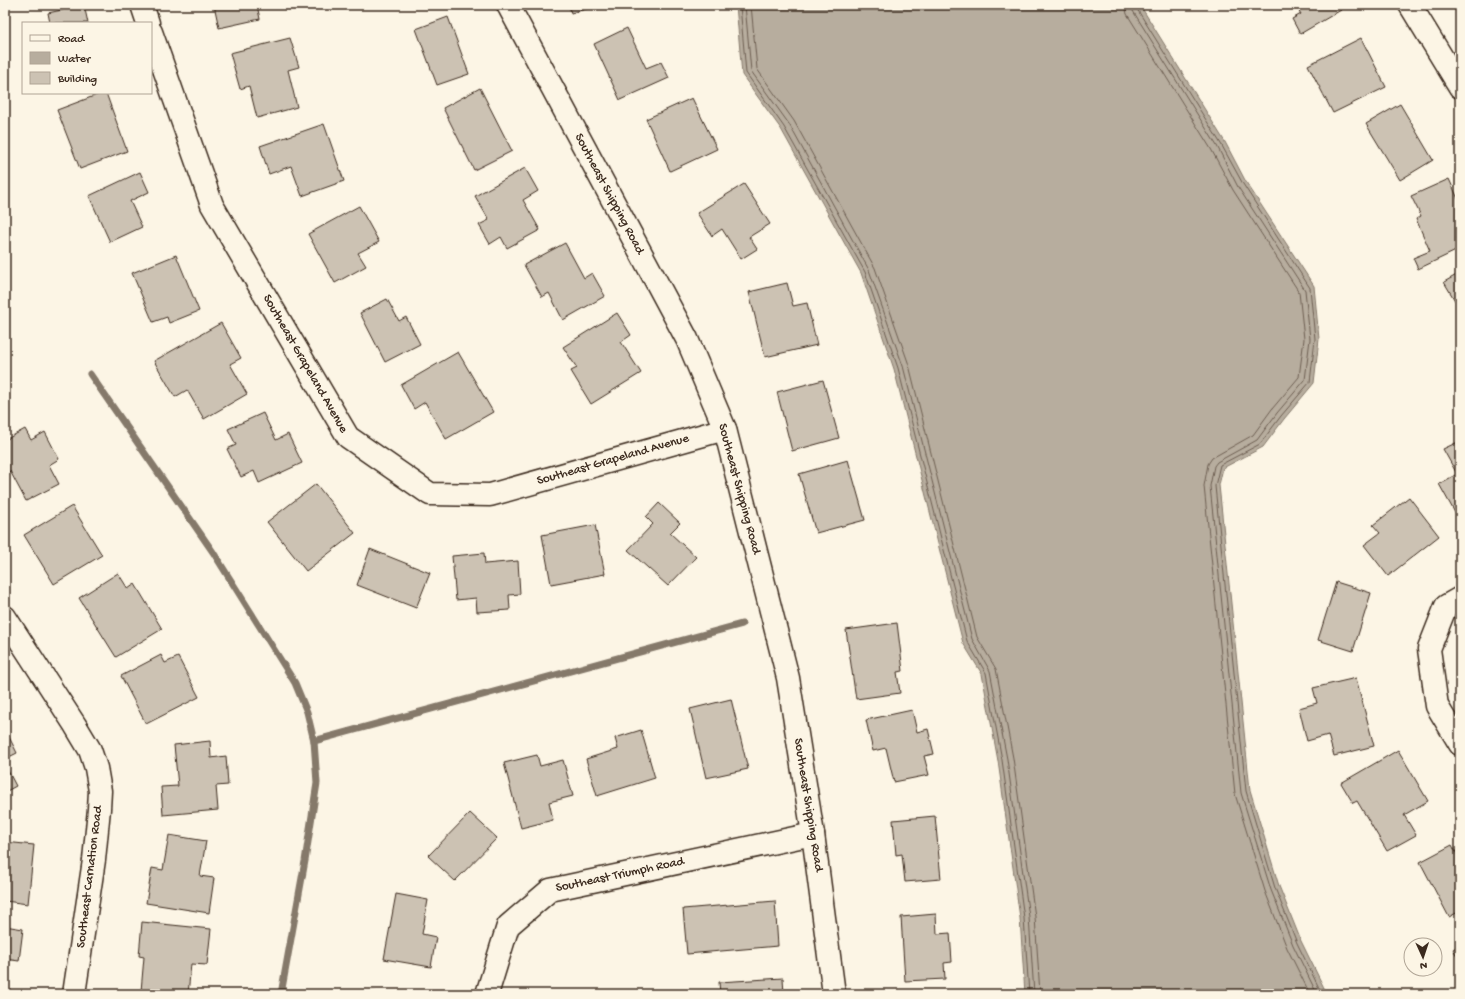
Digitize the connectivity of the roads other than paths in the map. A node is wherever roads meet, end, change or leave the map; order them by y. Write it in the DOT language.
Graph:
graph roads {
  1 [pos="142,5"];
  2 [pos="508,5"];
  3 [pos="1410,5"];
  4 [pos="148,22"];
  5 [pos="152,35"];
  6 [pos="1460,87"];
  7 [pos="725,429"];
  8 [pos="1460,598"];
  9 [pos="5,617"];
  10 [pos="1460,744"];
  11 [pos="813,834"];
  12 [pos="74,994"];
  13 [pos="487,994"];
  14 [pos="834,994"];
  1 -- 4 [label="street"];
  2 -- 7 [label="street, Southeast Shipping Road"];
  3 -- 6 [label="street"];
  5 -- 7 [label="street, Southeast Grapeland Avenue"];
  7 -- 11 [label="street, Southeast Shipping Road"];
  8 -- 10 [label="street"];
  9 -- 12 [label="street, Southeast Carnation Road"];
  11 -- 13 [label="street, Southeast Triumph Road"];
  11 -- 14 [label="street, Southeast Shipping Road"];
}
